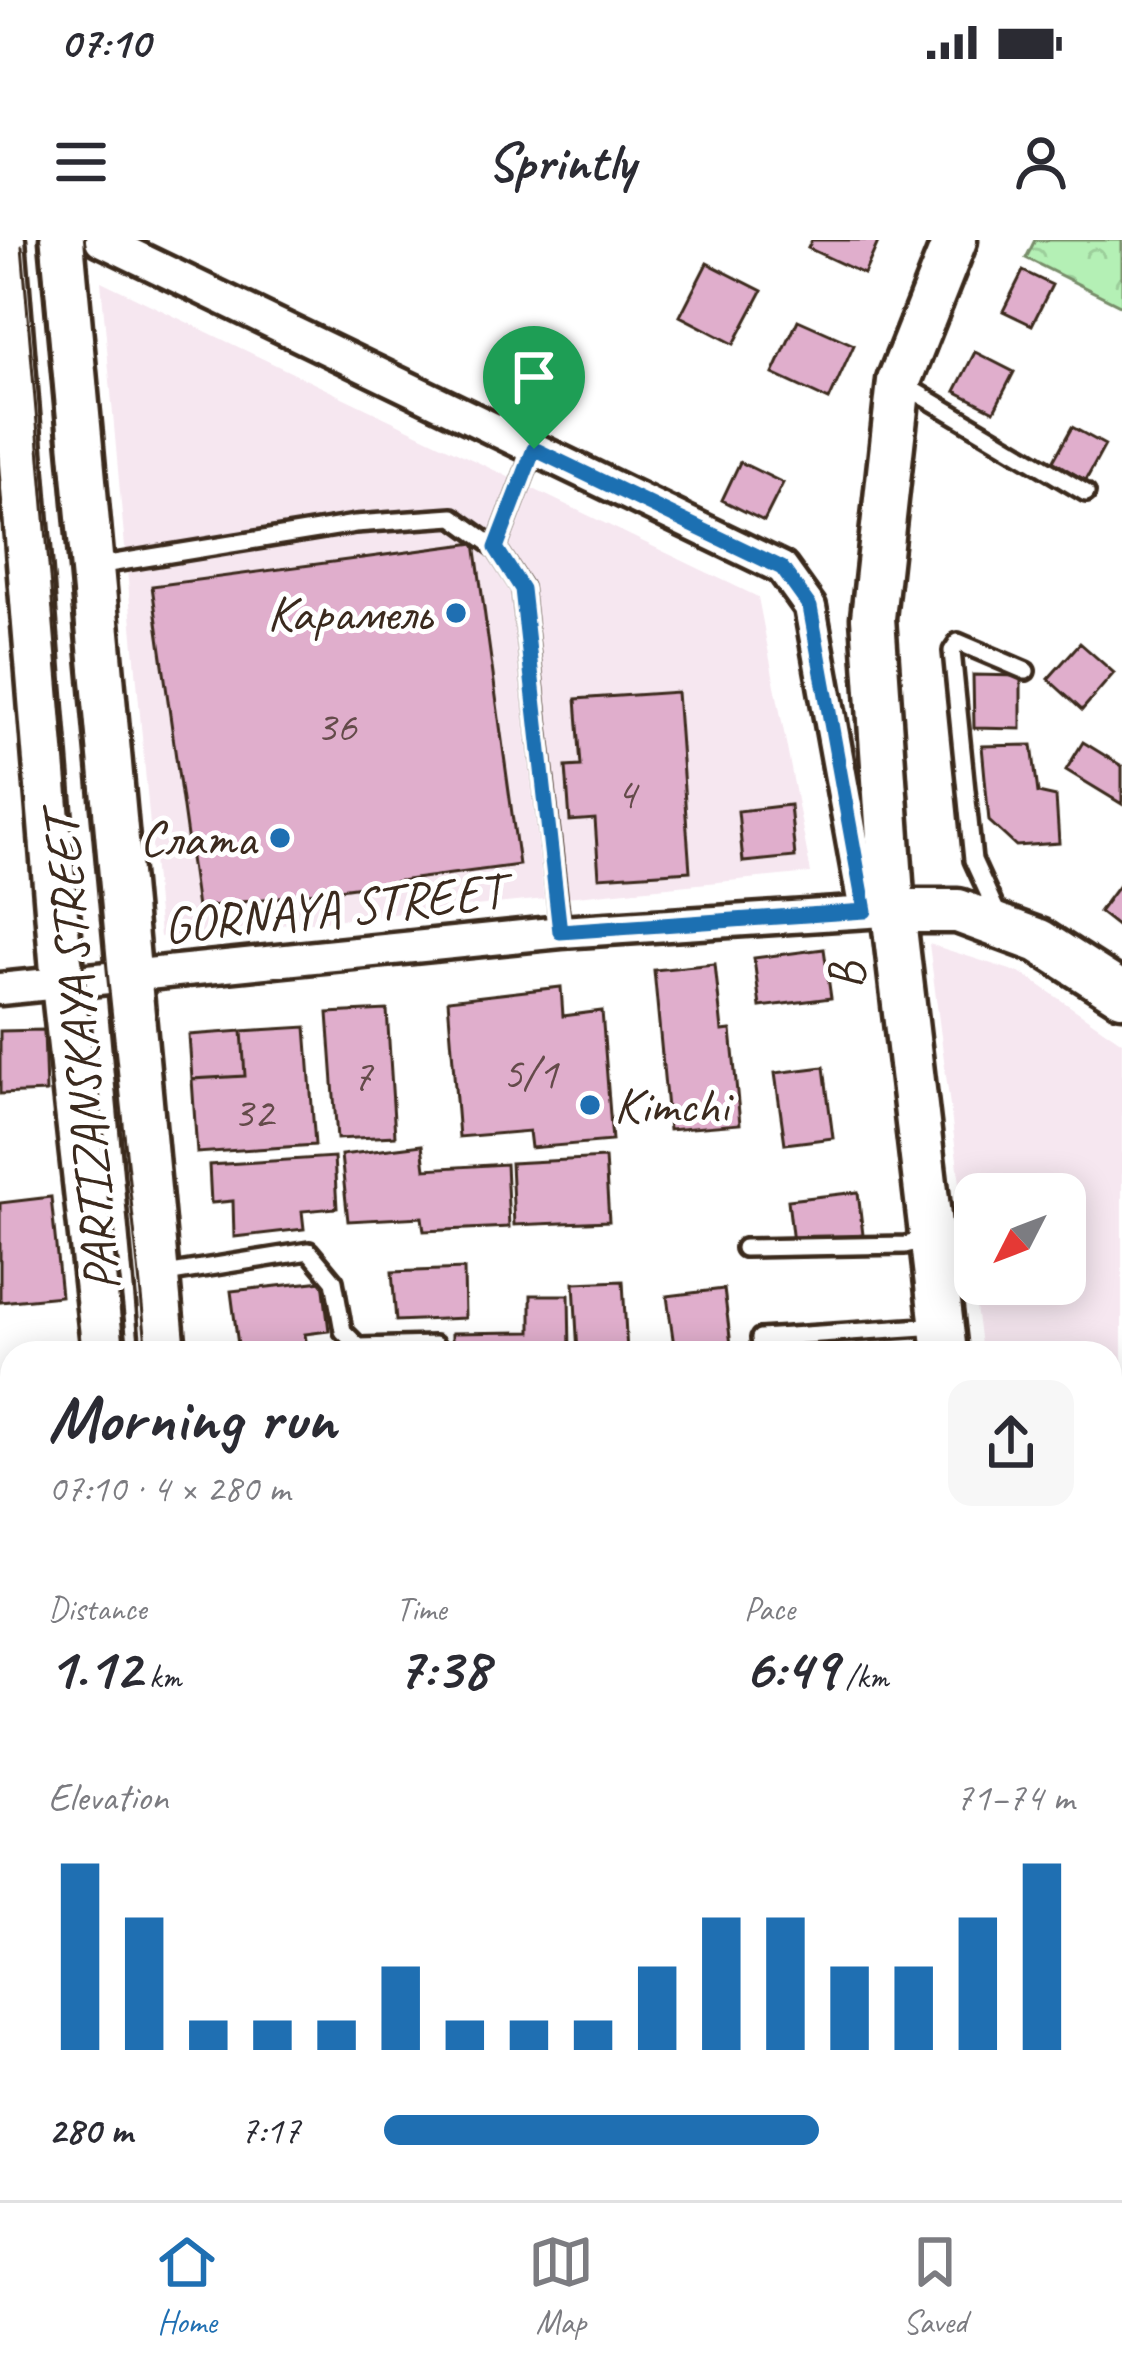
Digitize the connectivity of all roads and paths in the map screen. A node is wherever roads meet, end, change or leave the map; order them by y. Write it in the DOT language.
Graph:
graph roads {
  1 [pos="3,240"];
  2 [pos="62,240"];
  3 [pos="101,240"];
  4 [pos="955,240"];
  5 [pos="899,382"];
  6 [pos="534,449"];
  7 [pos="1086,493"];
  8 [pos="496,548"];
  9 [pos="90,567"];
  10 [pos="1026,671"];
  11 [pos="879,911"];
  12 [pos="1004,928"];
  13 [pos="560,932"];
  14 [pos="127,978"];
  15 [pos="63,984"];
  16 [pos="0,989"];
  17 [pos="1122,994"];
  18 [pos="931,1238"];
  19 [pos="744,1248"];
  20 [pos="156,1276"];
  21 [pos="944,1339"];
  22 [pos="103,1341"];
  23 [pos="163,1341"];
  24 [pos="352,1341"];
  25 [pos="760,1341"];
  1 -- 15 [label="street, PARTIZANSKAYA STREET"];
  2 -- 9 [label="street, PARTIZANSKAYA STREET"];
  3 -- 6 [label="street"];
  4 -- 5 [label="street, B"];
  5 -- 7 [label="lane"];
  5 -- 11 [label="street, B"];
  6 -- 8 [label="lane"];
  6 -- 11 [label="street"];
  8 -- 9 [label="lane"];
  8 -- 13 [label="lane"];
  9 -- 14 [label="street, PARTIZANSKAYA STREET"];
  10 -- 12 [label="lane"];
  11 -- 12 [label="street"];
  11 -- 13 [label="street, GORNAYA STREET"];
  11 -- 18 [label="street, B"];
  12 -- 17 [label="street"];
  13 -- 14 [label="street, GORNAYA STREET"];
  14 -- 15 [label="street, GORNAYA STREET"];
  14 -- 20 [label="street, PARTIZANSKAYA STREET"];
  15 -- 16 [label="street, GORNAYA STREET"];
  15 -- 22 [label="street, PARTIZANSKAYA STREET"];
  18 -- 19 [label="lane"];
  18 -- 21 [label="street, B"];
  20 -- 23 [label="street, PARTIZANSKAYA STREET"];
  20 -- 24 [label="lane"];
  21 -- 25 [label="lane"];
}
